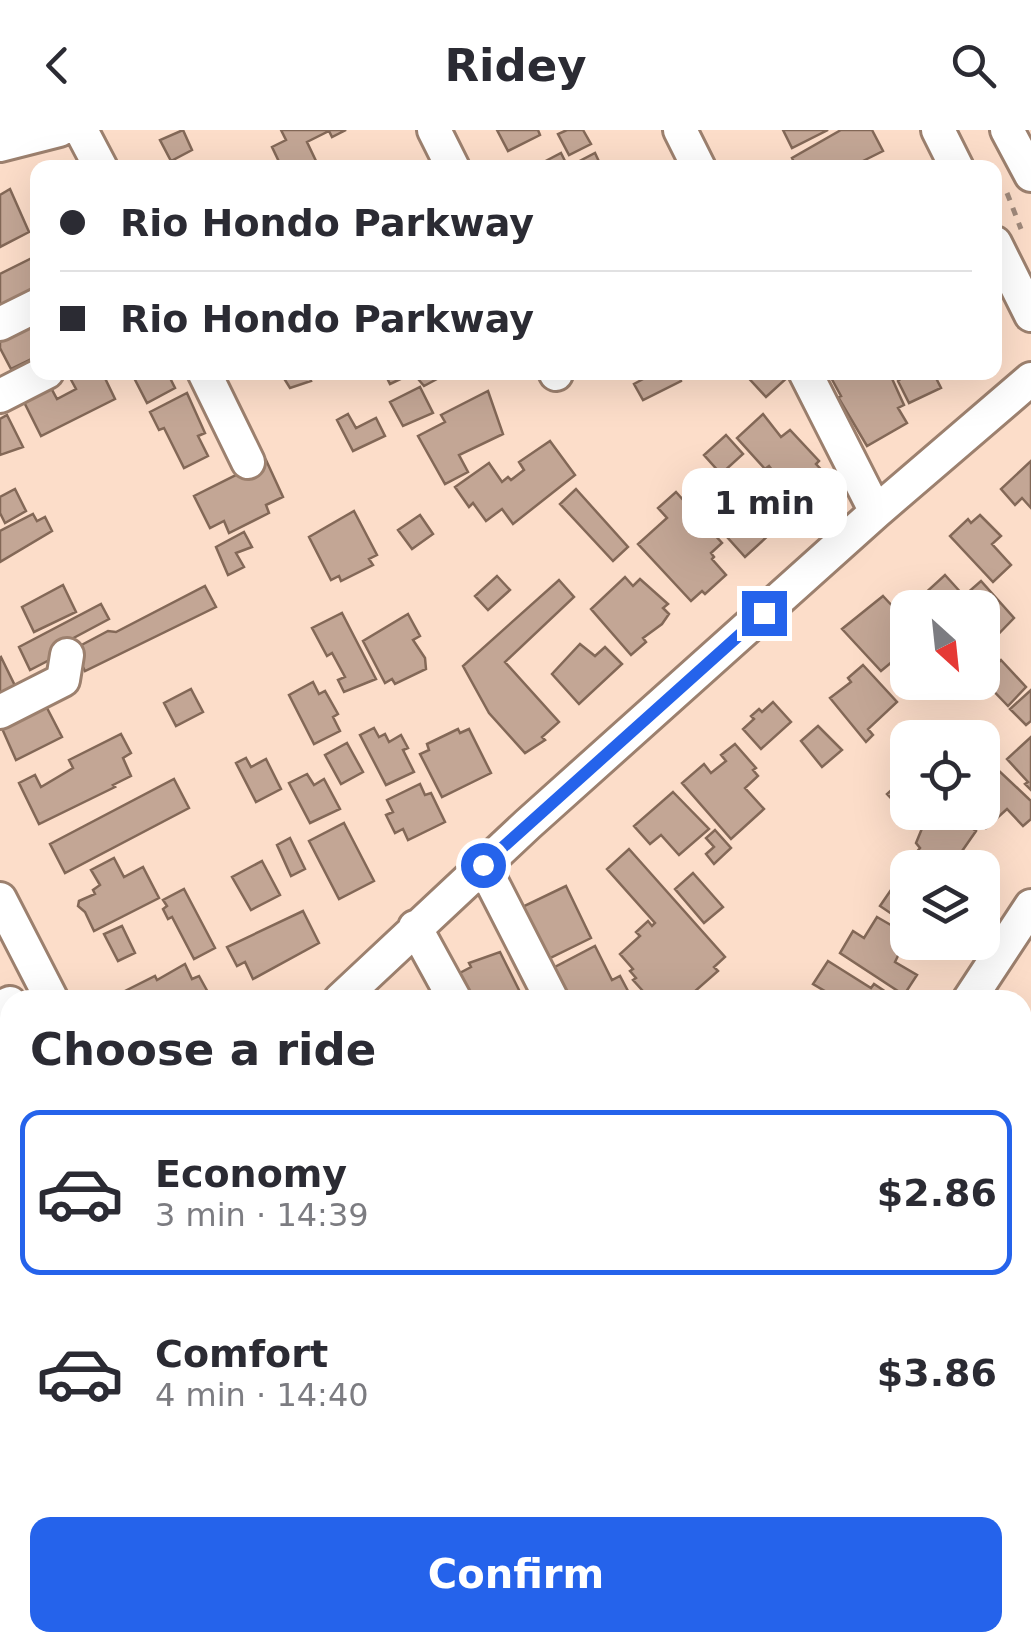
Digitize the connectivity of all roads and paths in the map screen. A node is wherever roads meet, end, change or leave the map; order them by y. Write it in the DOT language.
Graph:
graph roads {
  1 [pos="59,130"];
  2 [pos="82,130"];
  3 [pos="434,130"];
  4 [pos="680,130"];
  5 [pos="938,130"];
  6 [pos="1007,130"];
  7 [pos="0,145"];
  8 [pos="97,160"];
  9 [pos="449,160"];
  10 [pos="695,160"];
  11 [pos="953,160"];
  12 [pos="1017,179"];
  13 [pos="1009,238"];
  14 [pos="30,308"];
  15 [pos="1031,315"];
  16 [pos="0,324"];
  17 [pos="1031,379"];
  18 [pos="31,380"];
  19 [pos="208,380"];
  20 [pos="808,380"];
  21 [pos="0,396"];
  22 [pos="248,462"];
  23 [pos="876,512"];
  24 [pos="67,654"];
  25 [pos="0,712"];
  26 [pos="483,865"];
  27 [pos="0,899"];
  28 [pos="1031,906"];
  29 [pos="415,927"];
  30 [pos="9,939"];
  31 [pos="27,990"];
  32 [pos="350,990"];
  33 [pos="450,990"];
  34 [pos="547,990"];
  35 [pos="976,990"];
  1 -- 7 [label="street"];
  2 -- 8 [label="street"];
  3 -- 9 [label="street"];
  4 -- 10 [label="street"];
  5 -- 11 [label="street"];
  6 -- 12 [label="street"];
  12 -- 13 [label="path"];
  13 -- 15 [label="street"];
  14 -- 16 [label="street"];
  17 -- 23 [label="street"];
  18 -- 21 [label="street"];
  19 -- 22 [label="street"];
  20 -- 23 [label="street"];
  23 -- 26 [label="street"];
  24 -- 25 [label="street"];
  26 -- 29 [label="street"];
  26 -- 34 [label="street"];
  27 -- 30 [label="street"];
  28 -- 35 [label="street"];
  29 -- 32 [label="street"];
  29 -- 33 [label="street"];
  30 -- 31 [label="street"];
}
